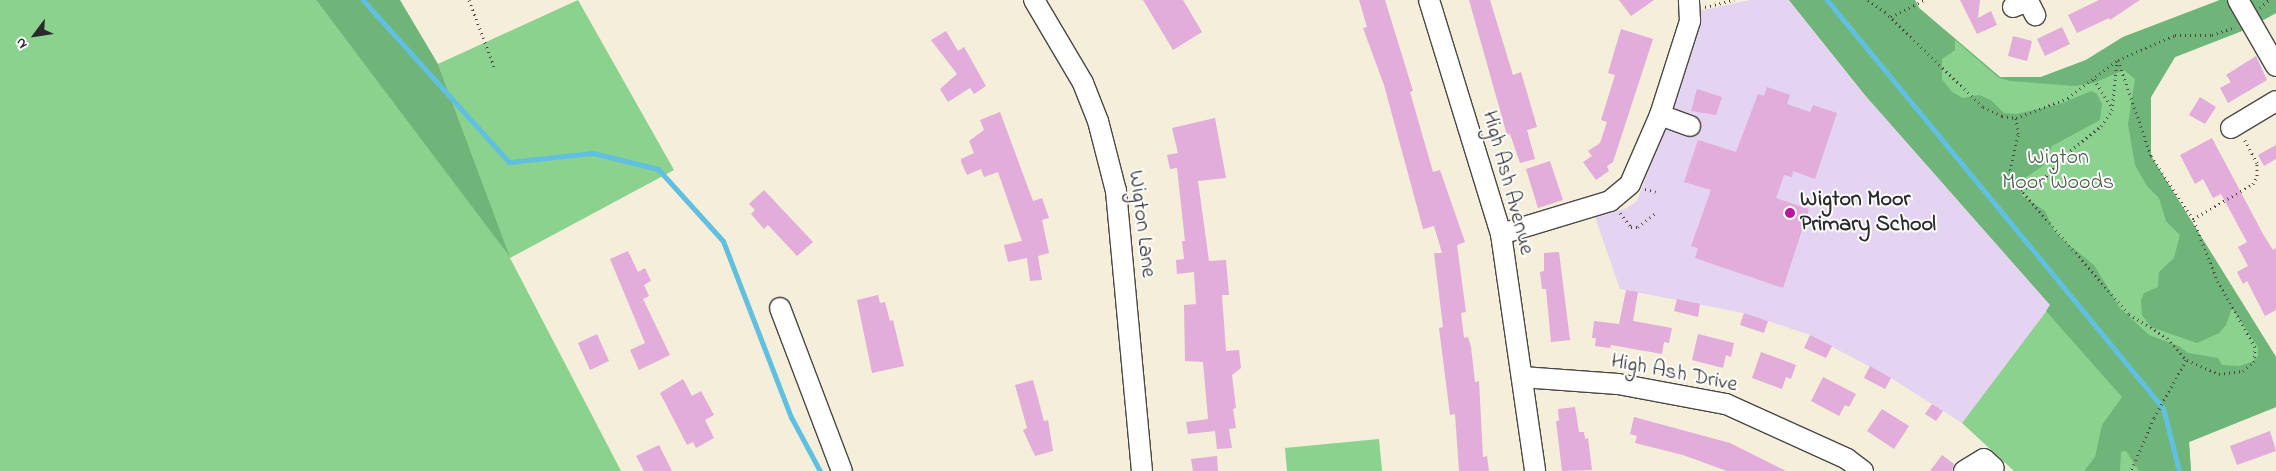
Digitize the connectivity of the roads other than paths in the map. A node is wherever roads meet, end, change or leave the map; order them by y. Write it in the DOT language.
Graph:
graph roads {
  1 [pos="1034,0"];
  2 [pos="1429,0"];
  3 [pos="2238,0"];
  4 [pos="1689,5"];
  5 [pos="2276,66"];
  6 [pos="2276,102"];
  7 [pos="1660,115"];
  8 [pos="1690,126"];
  9 [pos="2234,126"];
  10 [pos="1501,234"];
  11 [pos="780,308"];
  12 [pos="1522,377"];
  13 [pos="1994,468"];
  14 [pos="842,471"];
  15 [pos="1142,471"];
  16 [pos="1535,471"];
  17 [pos="1863,471"];
  18 [pos="1964,471"];
  1 -- 15 [label="street, Wigton Lane"];
  2 -- 10 [label="street, High Ash Avenue"];
  3 -- 5 [label="street"];
  4 -- 7 [label="street"];
  6 -- 9 [label="street"];
  7 -- 8 [label="street"];
  7 -- 10 [label="street"];
  10 -- 12 [label="street, High Ash Avenue"];
  11 -- 14 [label="street"];
  12 -- 16 [label="street, High Ash Avenue"];
  12 -- 17 [label="street, High Ash Drive"];
  13 -- 18 [label="street"];
}
